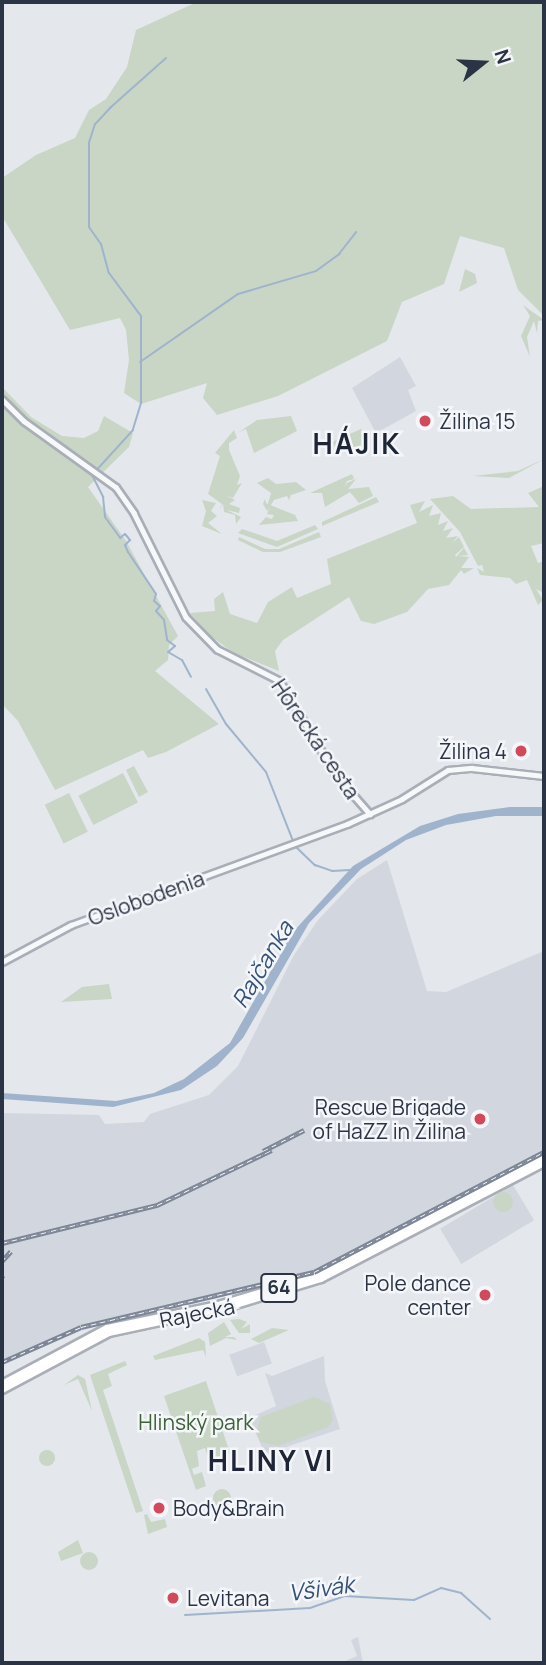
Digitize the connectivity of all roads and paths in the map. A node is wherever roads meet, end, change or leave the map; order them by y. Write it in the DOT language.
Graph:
graph roads {
  1 [pos="2,399"];
  2 [pos="544,776"];
  3 [pos="370,814"];
  4 [pos="2,962"];
  5 [pos="544,1160"];
  6 [pos="2,1384"];
  7 [pos="2,1390"];
  1 -- 3 [label="street, Hôrecká cesta"];
  2 -- 3 [label="street, Oslobodenia"];
  3 -- 4 [label="street, Oslobodenia"];
  5 -- 6 [label="main road, Rajecká / 64"];
  5 -- 7 [label="main road, Rajecká / 64"];
}
